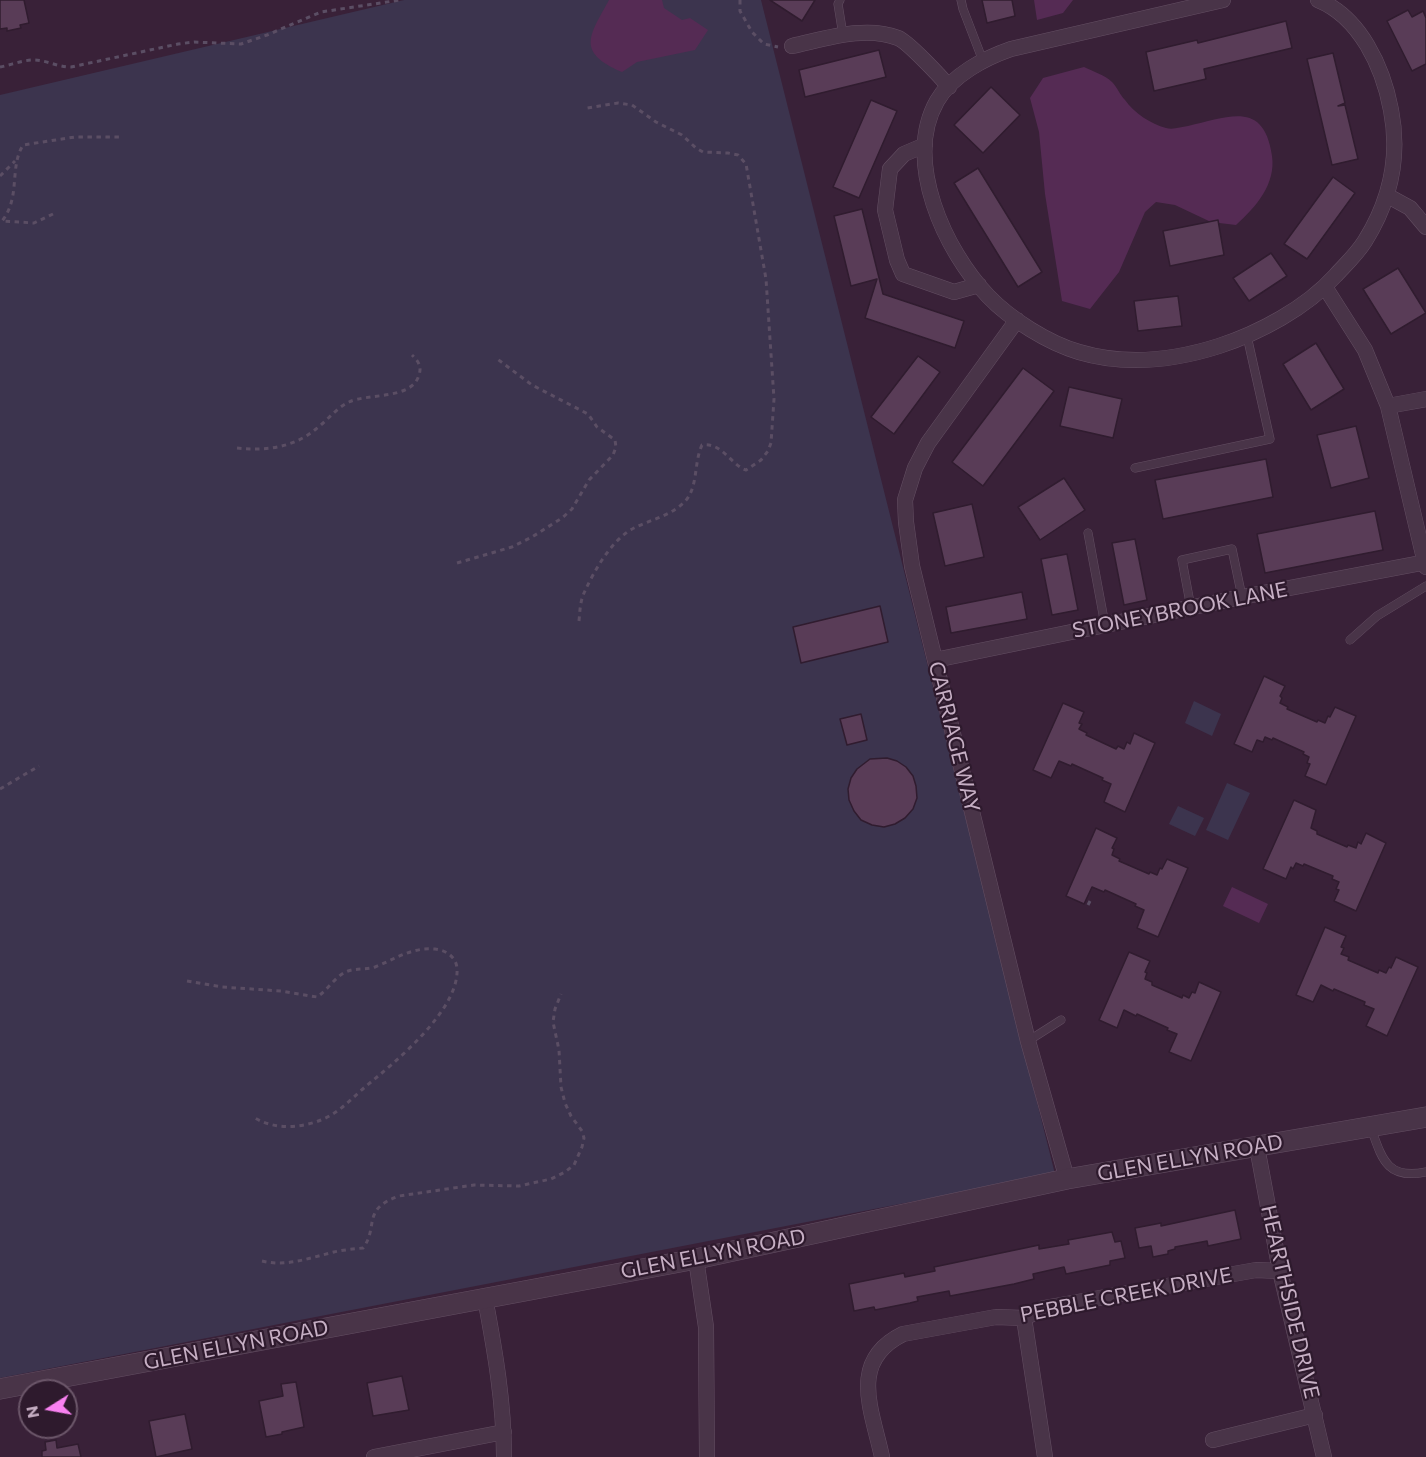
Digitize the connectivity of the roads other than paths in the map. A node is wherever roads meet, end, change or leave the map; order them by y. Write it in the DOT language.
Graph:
graph roads {
  1 [pos="840,0"];
  2 [pos="961,0"];
  3 [pos="1223,0"];
  4 [pos="1325,1"];
  5 [pos="1160,7"];
  6 [pos="843,35"];
  7 [pos="792,46"];
  8 [pos="983,60"];
  9 [pos="949,87"];
  10 [pos="925,145"];
  11 [pos="1388,196"];
  12 [pos="1426,227"];
  13 [pos="979,285"];
  14 [pos="1325,287"];
  15 [pos="1017,320"];
  16 [pos="1247,336"];
  17 [pos="1426,399"];
  18 [pos="1388,406"];
  19 [pos="1135,468"];
  20 [pos="1088,533"];
  21 [pos="1426,564"];
  22 [pos="1426,586"];
  23 [pos="1242,597"];
  24 [pos="1191,608"];
  25 [pos="1105,625"];
  26 [pos="1350,640"];
  27 [pos="935,660"];
  28 [pos="1061,1020"];
  29 [pos="1028,1041"];
  30 [pos="1426,1117"];
  31 [pos="1371,1127"];
  32 [pos="1257,1147"];
  33 [pos="1426,1172"];
  34 [pos="1067,1179"];
  35 [pos="696,1259"];
  36 [pos="1280,1271"];
  37 [pos="485,1298"];
  38 [pos="1024,1318"];
  39 [pos="0,1389"];
  40 [pos="1315,1415"];
  41 [pos="504,1432"];
  42 [pos="1213,1440"];
  43 [pos="374,1457"];
  44 [pos="504,1457"];
  45 [pos="707,1457"];
  46 [pos="882,1457"];
  47 [pos="1045,1457"];
  48 [pos="1324,1457"];
  1 -- 6 [label="lane"];
  2 -- 8 [label="lane"];
  3 -- 5 [label="street"];
  4 -- 11 [label="street"];
  5 -- 8 [label="street"];
  6 -- 7 [label="street"];
  6 -- 9 [label="street"];
  8 -- 9 [label="street"];
  9 -- 10 [label="street"];
  10 -- 13 [label="street"];
  10 -- 13 [label="street"];
  11 -- 12 [label="street"];
  11 -- 14 [label="street"];
  13 -- 15 [label="street"];
  14 -- 16 [label="street"];
  14 -- 18 [label="street"];
  15 -- 16 [label="street"];
  15 -- 27 [label="street, CARRIAGE WAY"];
  16 -- 19 [label="lane"];
  17 -- 18 [label="street"];
  18 -- 21 [label="street"];
  20 -- 25 [label="lane"];
  21 -- 23 [label="street, STONEYBROOK LANE"];
  22 -- 26 [label="lane"];
  23 -- 24 [label="street, STONEYBROOK LANE"];
  23 -- 24 [label="lane"];
  24 -- 25 [label="street, STONEYBROOK LANE"];
  25 -- 27 [label="street, STONEYBROOK LANE"];
  27 -- 29 [label="street, CARRIAGE WAY"];
  28 -- 29 [label="lane"];
  29 -- 34 [label="street, CARRIAGE WAY"];
  30 -- 31 [label="street, GLEN ELLYN ROAD"];
  31 -- 32 [label="street, GLEN ELLYN ROAD"];
  31 -- 33 [label="lane"];
  32 -- 34 [label="street, GLEN ELLYN ROAD"];
  32 -- 36 [label="street, HEARTHSIDE DRIVE"];
  34 -- 35 [label="street, GLEN ELLYN ROAD"];
  35 -- 37 [label="street, GLEN ELLYN ROAD"];
  35 -- 45 [label="street"];
  36 -- 38 [label="street, PEBBLE CREEK DRIVE"];
  36 -- 40 [label="street, HEARTHSIDE DRIVE"];
  37 -- 39 [label="street, GLEN ELLYN ROAD"];
  37 -- 41 [label="street"];
  38 -- 46 [label="street, PEBBLE CREEK DRIVE"];
  38 -- 47 [label="street"];
  40 -- 42 [label="street"];
  40 -- 48 [label="street, HEARTHSIDE DRIVE"];
  41 -- 43 [label="street"];
  41 -- 44 [label="street"];
}
